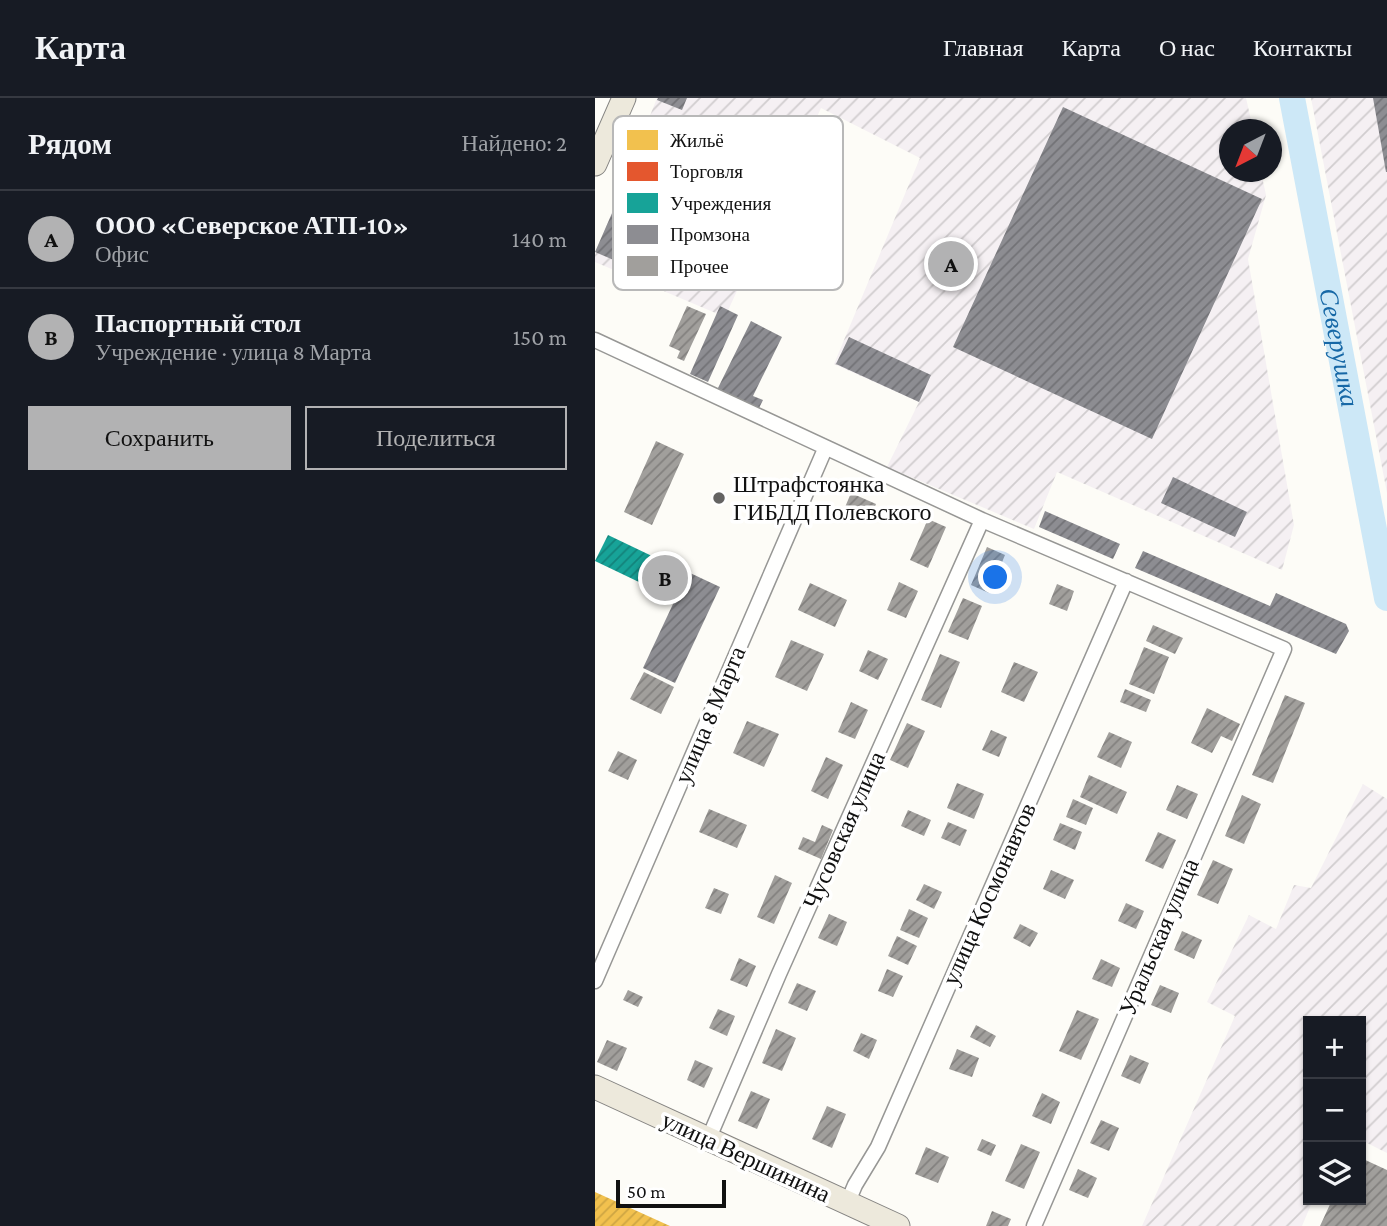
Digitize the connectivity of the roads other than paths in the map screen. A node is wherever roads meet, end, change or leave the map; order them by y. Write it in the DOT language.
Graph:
graph roads {
  1 [pos="624,98"];
  2 [pos="616,116"];
  3 [pos="613,123"];
  4 [pos="595,163"];
  5 [pos="595,340"];
  6 [pos="825,449"];
  7 [pos="982,520"];
  8 [pos="1126,581"];
  9 [pos="595,981"];
  10 [pos="595,1087"];
  11 [pos="708,1140"];
  12 [pos="847,1204"];
  13 [pos="898,1226"];
  14 [pos="1034,1226"];
  1 -- 2 [label="main road"];
  3 -- 4 [label="main road"];
  5 -- 6 [label="street"];
  6 -- 7 [label="street"];
  6 -- 9 [label="street, улица 8 Марта"];
  7 -- 8 [label="street"];
  7 -- 11 [label="street, Чусовская улица"];
  8 -- 12 [label="street, улица Космонавтов"];
  8 -- 14 [label="street, Уральская улица"];
  10 -- 11 [label="main road, улица Вершинина"];
  11 -- 12 [label="main road, улица Вершинина"];
  12 -- 13 [label="main road, улица Вершинина"];
}
